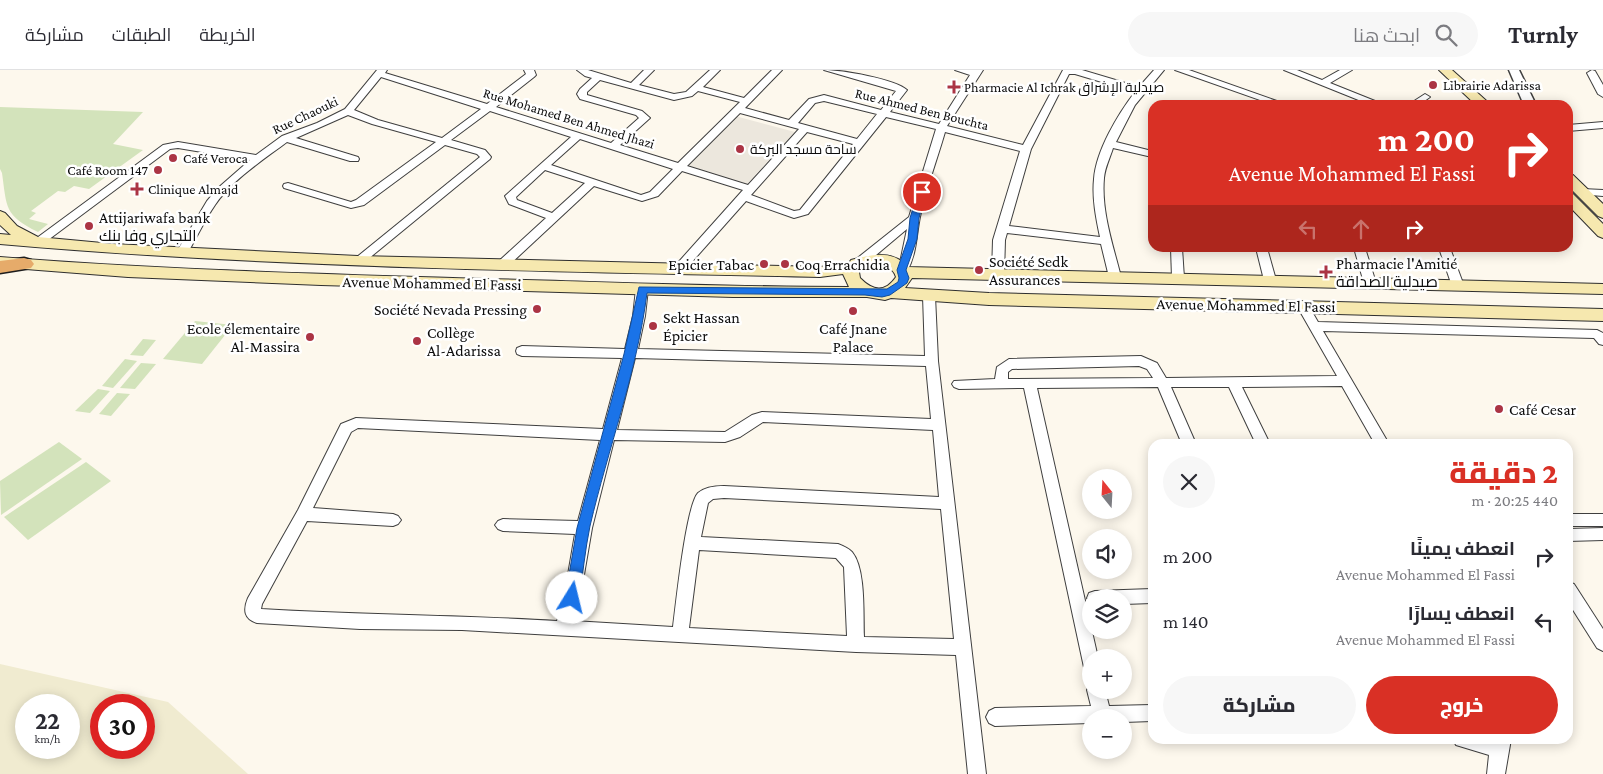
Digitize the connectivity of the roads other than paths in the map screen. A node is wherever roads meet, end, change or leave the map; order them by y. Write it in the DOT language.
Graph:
graph roads {
  1 [pos="529,70"];
  2 [pos="582,70"];
  3 [pos="649,70"];
  4 [pos="715,70"];
  5 [pos="778,70"];
  6 [pos="828,70"];
  7 [pos="960,70"];
  8 [pos="1159,70"];
  9 [pos="1180,70"];
  10 [pos="1289,70"];
  11 [pos="1347,70"];
  12 [pos="1434,70"];
  13 [pos="1445,70"];
  14 [pos="1514,70"];
  15 [pos="382,71"];
  16 [pos="841,71"];
  17 [pos="1589,71"];
  18 [pos="976,72"];
  19 [pos="599,76"];
  20 [pos="1603,77"];
  21 [pos="1322,83"];
  22 [pos="633,86"];
  23 [pos="697,88"];
  24 [pos="1140,90"];
  25 [pos="1603,94"];
  26 [pos="1425,97"];
  27 [pos="1268,100"];
  28 [pos="1367,100"];
  29 [pos="1420,100"];
  30 [pos="1467,100"];
  31 [pos="1478,100"];
  32 [pos="1528,100"];
  33 [pos="746,101"];
  34 [pos="489,108"];
  35 [pos="738,109"];
  36 [pos="348,111"];
  37 [pos="882,114"];
  38 [pos="791,124"];
  39 [pos="1603,125"];
  40 [pos="805,128"];
  41 [pos="941,128"];
  42 [pos="1573,128"];
  43 [pos="579,135"];
  44 [pos="286,138"];
  45 [pos="442,142"];
  46 [pos="859,142"];
  47 [pos="1110,144"];
  48 [pos="613,146"];
  49 [pos="1026,149"];
  50 [pos="1148,153"];
  51 [pos="258,158"];
  52 [pos="354,158"];
  53 [pos="543,166"];
  54 [pos="680,166"];
  55 [pos="591,183"];
  56 [pos="1573,183"];
  57 [pos="288,186"];
  58 [pos="1582,192"];
  59 [pos="746,193"];
  60 [pos="1603,193"];
  61 [pos="1573,202"];
  62 [pos="1603,213"];
  63 [pos="0,216"];
  64 [pos="554,217"];
  65 [pos="914,218"];
  66 [pos="1002,229"];
  67 [pos="1603,233"];
  68 [pos="0,239"];
  69 [pos="1107,241"];
  70 [pos="36,243"];
  71 [pos="1176,252"];
  72 [pos="1263,252"];
  73 [pos="1360,252"];
  74 [pos="1445,252"];
  75 [pos="182,253"];
  76 [pos="358,261"];
  77 [pos="0,262"];
  78 [pos="24,264"];
  79 [pos="503,264"];
  80 [pos="856,265"];
  81 [pos="0,267"];
  82 [pos="679,269"];
  83 [pos="902,270"];
  84 [pos="998,274"];
  85 [pos="1115,278"];
  86 [pos="1178,278"];
  87 [pos="1270,280"];
  88 [pos="1370,283"];
  89 [pos="1458,286"];
  90 [pos="642,289"];
  91 [pos="1603,290"];
  92 [pos="865,292"];
  93 [pos="890,292"];
  94 [pos="929,296"];
  95 [pos="1303,306"];
  96 [pos="1582,315"];
  97 [pos="1603,316"];
  98 [pos="1315,326"];
  99 [pos="1600,338"];
  100 [pos="522,351"];
  101 [pos="630,354"];
  102 [pos="932,360"];
  103 [pos="1346,380"];
  104 [pos="1163,383"];
  105 [pos="1234,383"];
  106 [pos="959,384"];
  107 [pos="1001,385"];
  108 [pos="1030,385"];
  109 [pos="940,425"];
  110 [pos="609,435"];
  111 [pos="1187,439"];
  112 [pos="1261,439"];
  113 [pos="1379,439"];
  114 [pos="947,503"];
  115 [pos="303,514"];
  116 [pos="393,520"];
  117 [pos="1573,520"];
  118 [pos="1603,520"];
  119 [pos="502,525"];
  120 [pos="584,528"];
  121 [pos="1603,534"];
  122 [pos="1573,535"];
  123 [pos="692,543"];
  124 [pos="1082,590"];
  125 [pos="1148,596"];
  126 [pos="1132,597"];
  127 [pos="1573,597"];
  128 [pos="563,629"];
  129 [pos="680,635"];
  130 [pos="1603,643"];
  131 [pos="856,644"];
  132 [pos="963,647"];
  133 [pos="1132,713"];
  134 [pos="1148,713"];
  135 [pos="1082,715"];
  136 [pos="995,717"];
  137 [pos="1500,744"];
  138 [pos="978,774"];
  139 [pos="1496,774"];
  1 -- 34 [label="street"];
  2 -- 19 [label="street"];
  3 -- 22 [label="street"];
  4 -- 23 [label="street"];
  5 -- 33 [label="street"];
  6 -- 16 [label="street"];
  7 -- 18 [label="street"];
  8 -- 24 [label="street"];
  9 -- 27 [label="street"];
  10 -- 21 [label="street"];
  11 -- 21 [label="street"];
  12 -- 30 [label="main road"];
  13 -- 31 [label="main road"];
  14 -- 32 [label="street"];
  15 -- 34 [label="street, Rue Mohamed Ben Ahmed Jhazi"];
  15 -- 36 [label="street, Rue Chaouki"];
  16 -- 37 [label="street"];
  17 -- 20 [label="street"];
  17 -- 25 [label="street"];
  18 -- 41 [label="street"];
  19 -- 22 [label="street"];
  19 -- 48 [label="street"];
  21 -- 28 [label="street"];
  22 -- 23 [label="street"];
  23 -- 33 [label="street"];
  24 -- 47 [label="street"];
  24 -- 49 [label="street"];
  26 -- 29 [label="street"];
  33 -- 35 [label="street"];
  34 -- 43 [label="street, Rue Mohamed Ben Ahmed Jhazi"];
  34 -- 45 [label="street"];
  35 -- 38 [label="street"];
  35 -- 54 [label="street"];
  36 -- 44 [label="street, Rue Chaouki"];
  36 -- 45 [label="street"];
  37 -- 38 [label="street, Rue Ahmed Ben Bouchta"];
  37 -- 41 [label="street, Rue Ahmed Ben Bouchta"];
  37 -- 46 [label="street"];
  38 -- 40 [label="street"];
  39 -- 42 [label="street"];
  40 -- 46 [label="street"];
  40 -- 59 [label="street"];
  41 -- 49 [label="street, Rue Ahmed Ben Bouchta"];
  41 -- 65 [label="street"];
  43 -- 48 [label="street, Rue Mohamed Ben Ahmed Jhazi"];
  43 -- 53 [label="street"];
  44 -- 51 [label="street, Rue Chaouki"];
  44 -- 52 [label="street"];
  45 -- 57 [label="street"];
  45 -- 76 [label="street"];
  46 -- 59 [label="street, Rue Mohamed Ben Ahmed Jhazi"];
  47 -- 50 [label="street"];
  47 -- 69 [label="street"];
  48 -- 54 [label="street, Rue Mohamed Ben Ahmed Jhazi"];
  49 -- 66 [label="street"];
  51 -- 70 [label="street"];
  51 -- 75 [label="street, Rue Chaouki"];
  53 -- 55 [label="street"];
  53 -- 64 [label="street"];
  54 -- 55 [label="street"];
  54 -- 59 [label="street, Rue Mohamed Ben Ahmed Jhazi"];
  55 -- 64 [label="street"];
  56 -- 58 [label="main road"];
  58 -- 60 [label="street"];
  58 -- 62 [label="main road"];
  59 -- 82 [label="street"];
  61 -- 67 [label="main road"];
  63 -- 70 [label="main road"];
  64 -- 79 [label="street"];
  65 -- 80 [label="street"];
  65 -- 83 [label="street"];
  66 -- 69 [label="street"];
  66 -- 84 [label="street"];
  68 -- 70 [label="main road, Avenue Mohammed El Fassi"];
  69 -- 85 [label="street"];
  70 -- 75 [label="main road, Avenue Mohammed El Fassi"];
  71 -- 86 [label="street"];
  72 -- 87 [label="street"];
  73 -- 88 [label="street"];
  74 -- 89 [label="street"];
  75 -- 76 [label="main road, Avenue Mohammed El Fassi"];
  76 -- 79 [label="main road, Avenue Mohammed El Fassi"];
  77 -- 78 [label="main road, Avenue Mohammed El Fassi"];
  78 -- 81 [label="highway"];
  78 -- 90 [label="main road, Avenue Mohammed El Fassi"];
  79 -- 82 [label="main road, Avenue Mohammed El Fassi"];
  80 -- 82 [label="main road, Avenue Mohammed El Fassi"];
  80 -- 83 [label="main road, Avenue Mohammed El Fassi"];
  80 -- 92 [label="main road"];
  83 -- 84 [label="main road, Avenue Mohammed El Fassi"];
  83 -- 93 [label="main road"];
  84 -- 85 [label="main road, Avenue Mohammed El Fassi"];
  85 -- 86 [label="main road, Avenue Mohammed El Fassi"];
  86 -- 87 [label="main road, Avenue Mohammed El Fassi"];
  87 -- 88 [label="main road, Avenue Mohammed El Fassi"];
  88 -- 89 [label="main road, Avenue Mohammed El Fassi"];
  89 -- 91 [label="main road, Avenue Mohammed El Fassi"];
  90 -- 92 [label="main road, Avenue Mohammed El Fassi"];
  90 -- 101 [label="street"];
  92 -- 93 [label="main road, Avenue Mohammed El Fassi"];
  93 -- 94 [label="main road, Avenue Mohammed El Fassi"];
  94 -- 95 [label="main road, Avenue Mohammed El Fassi"];
  94 -- 102 [label="street"];
  95 -- 96 [label="main road, Avenue Mohammed El Fassi"];
  95 -- 98 [label="street"];
  96 -- 97 [label="main road, Avenue Mohammed El Fassi"];
  96 -- 99 [label="street"];
  98 -- 99 [label="street"];
  98 -- 103 [label="street"];
  100 -- 101 [label="street"];
  101 -- 102 [label="street"];
  101 -- 110 [label="street"];
  102 -- 109 [label="street"];
  103 -- 105 [label="street"];
  103 -- 113 [label="street"];
  104 -- 105 [label="street"];
  104 -- 107 [label="street"];
  104 -- 108 [label="street"];
  104 -- 111 [label="street"];
  105 -- 112 [label="street"];
  106 -- 107 [label="street"];
  107 -- 108 [label="street"];
  108 -- 124 [label="street"];
  109 -- 110 [label="street"];
  109 -- 114 [label="street"];
  110 -- 115 [label="street"];
  110 -- 120 [label="street"];
  114 -- 123 [label="street"];
  114 -- 132 [label="street"];
  115 -- 116 [label="street"];
  115 -- 128 [label="street"];
  117 -- 118 [label="street"];
  119 -- 120 [label="street"];
  120 -- 128 [label="street"];
  121 -- 122 [label="street"];
  123 -- 129 [label="street"];
  123 -- 131 [label="street"];
  125 -- 126 [label="street"];
  127 -- 130 [label="street"];
  128 -- 129 [label="street"];
  129 -- 131 [label="street"];
  131 -- 132 [label="street"];
  132 -- 138 [label="street"];
  133 -- 134 [label="street"];
  135 -- 136 [label="street"];
  137 -- 139 [label="street"];
}
